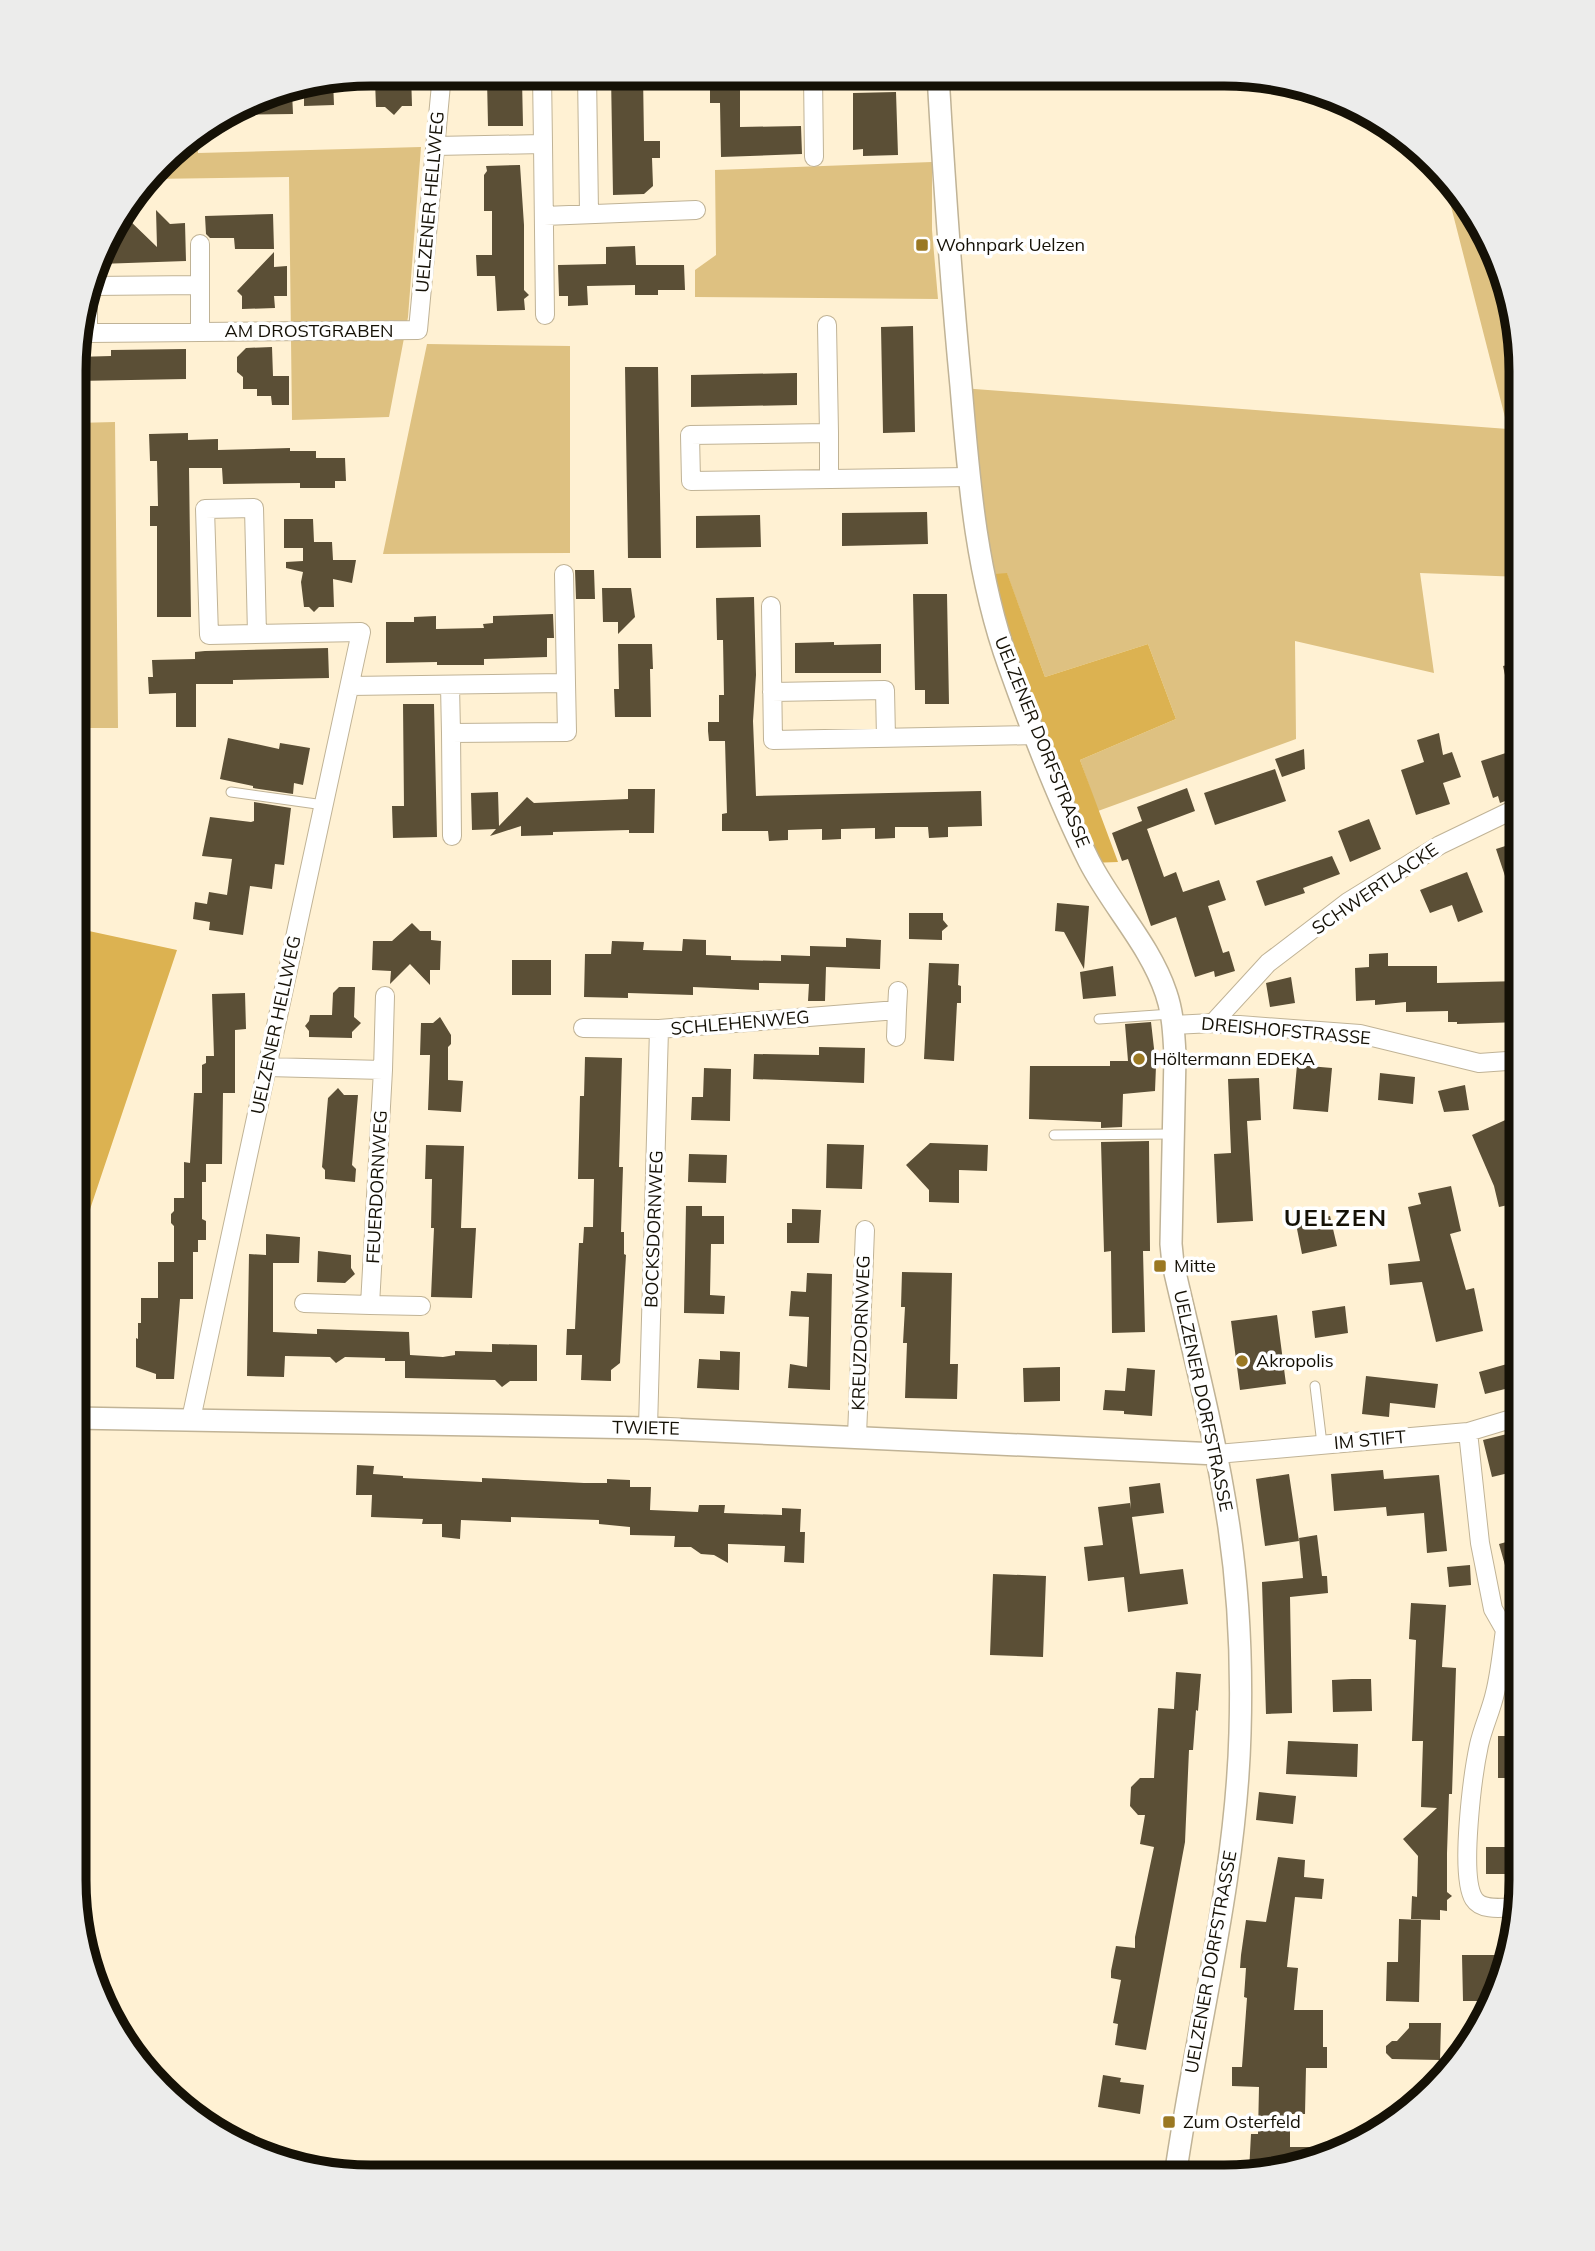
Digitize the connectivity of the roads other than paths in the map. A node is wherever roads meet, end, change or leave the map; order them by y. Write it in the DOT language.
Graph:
graph roads {
  1 [pos="441,86"];
  2 [pos="542,86"];
  3 [pos="587,86"];
  4 [pos="813,86"];
  5 [pos="939,86"];
  6 [pos="543,144"];
  7 [pos="435,146"];
  8 [pos="814,158"];
  9 [pos="696,210"];
  10 [pos="589,213"];
  11 [pos="544,216"];
  12 [pos="200,244"];
  13 [pos="200,285"];
  14 [pos="99,286"];
  15 [pos="545,315"];
  16 [pos="827,325"];
  17 [pos="418,330"];
  18 [pos="200,332"];
  19 [pos="88,333"];
  20 [pos="828,433"];
  21 [pos="968,477"];
  22 [pos="829,479"];
  23 [pos="564,574"];
  24 [pos="771,606"];
  25 [pos="257,634"];
  26 [pos="566,683"];
  27 [pos="450,685"];
  28 [pos="350,686"];
  29 [pos="772,692"];
  30 [pos="451,733"];
  31 [pos="1035,736"];
  32 [pos="886,738"];
  33 [pos="231,792"];
  34 [pos="324,805"];
  35 [pos="1509,812"];
  36 [pos="452,836"];
  37 [pos="898,991"];
  38 [pos="385,996"];
  39 [pos="897,1010"];
  40 [pos="1099,1019"];
  41 [pos="1172,1019"];
  42 [pos="1213,1023"];
  43 [pos="583,1028"];
  44 [pos="659,1029"];
  45 [pos="896,1037"];
  46 [pos="1509,1061"];
  47 [pos="267,1067"];
  48 [pos="383,1070"];
  49 [pos="1174,1134"];
  50 [pos="1054,1135"];
  51 [pos="865,1230"];
  52 [pos="304,1303"];
  53 [pos="370,1305"];
  54 [pos="421,1306"];
  55 [pos="1315,1386"];
  56 [pos="86,1418"];
  57 [pos="191,1419"];
  58 [pos="1509,1420"];
  59 [pos="648,1428"];
  60 [pos="1468,1432"];
  61 [pos="857,1436"];
  62 [pos="1322,1444"];
  63 [pos="1217,1454"];
  64 [pos="1509,1627"];
  65 [pos="1509,1645"];
  66 [pos="1508,1907"];
  67 [pos="1177,2165"];
  1 -- 7 [label="street, UELZENER HELLWEG"];
  2 -- 6 [label="street"];
  3 -- 10 [label="street"];
  4 -- 8 [label="street"];
  5 -- 21 [label="street, UELZENER DORFSTRASSE"];
  6 -- 7 [label="street"];
  6 -- 11 [label="street"];
  7 -- 17 [label="street, UELZENER HELLWEG"];
  9 -- 10 [label="street"];
  10 -- 11 [label="street"];
  11 -- 15 [label="street"];
  12 -- 13 [label="street, AM DROSTGRABEN"];
  13 -- 14 [label="street"];
  13 -- 18 [label="street, AM DROSTGRABEN"];
  16 -- 20 [label="street"];
  17 -- 18 [label="street, AM DROSTGRABEN"];
  18 -- 19 [label="street, AM DROSTGRABEN"];
  20 -- 22 [label="street"];
  20 -- 22 [label="street"];
  21 -- 22 [label="street"];
  21 -- 31 [label="street, UELZENER DORFSTRASSE"];
  23 -- 26 [label="street"];
  24 -- 29 [label="street"];
  25 -- 25 [label="street"];
  25 -- 28 [label="street, UELZENER HELLWEG"];
  26 -- 27 [label="street"];
  26 -- 30 [label="street"];
  27 -- 28 [label="street"];
  27 -- 30 [label="street"];
  28 -- 34 [label="street, UELZENER HELLWEG"];
  29 -- 32 [label="street"];
  29 -- 32 [label="street"];
  30 -- 36 [label="street"];
  31 -- 32 [label="street"];
  31 -- 41 [label="street, UELZENER DORFSTRASSE"];
  33 -- 34 [label="lane"];
  34 -- 47 [label="street, UELZENER HELLWEG"];
  35 -- 42 [label="street, SCHWERTLACKE"];
  37 -- 39 [label="street"];
  38 -- 48 [label="street, FEUERDORNWEG"];
  39 -- 44 [label="street, SCHLEHENWEG"];
  39 -- 45 [label="street"];
  40 -- 41 [label="lane"];
  41 -- 42 [label="street, DREISHOFSTRASSE"];
  41 -- 49 [label="street, UELZENER DORFSTRASSE"];
  42 -- 46 [label="street, DREISHOFSTRASSE"];
  43 -- 44 [label="street, SCHLEHENWEG"];
  44 -- 59 [label="street, BOCKSDORNWEG"];
  47 -- 48 [label="street"];
  47 -- 57 [label="street, UELZENER HELLWEG"];
  48 -- 53 [label="street, FEUERDORNWEG"];
  49 -- 50 [label="lane"];
  49 -- 63 [label="street, UELZENER DORFSTRASSE"];
  51 -- 61 [label="street, KREUZDORNWEG"];
  52 -- 53 [label="street"];
  53 -- 54 [label="street"];
  55 -- 62 [label="lane"];
  56 -- 57 [label="street, TWIETE"];
  57 -- 59 [label="street, TWIETE"];
  58 -- 60 [label="street, IM STIFT"];
  59 -- 61 [label="street, TWIETE"];
  60 -- 62 [label="street, IM STIFT"];
  60 -- 64 [label="street"];
  61 -- 63 [label="street, TWIETE"];
  62 -- 63 [label="street, IM STIFT"];
  63 -- 67 [label="street, UELZENER DORFSTRASSE"];
  65 -- 66 [label="street"];
}
